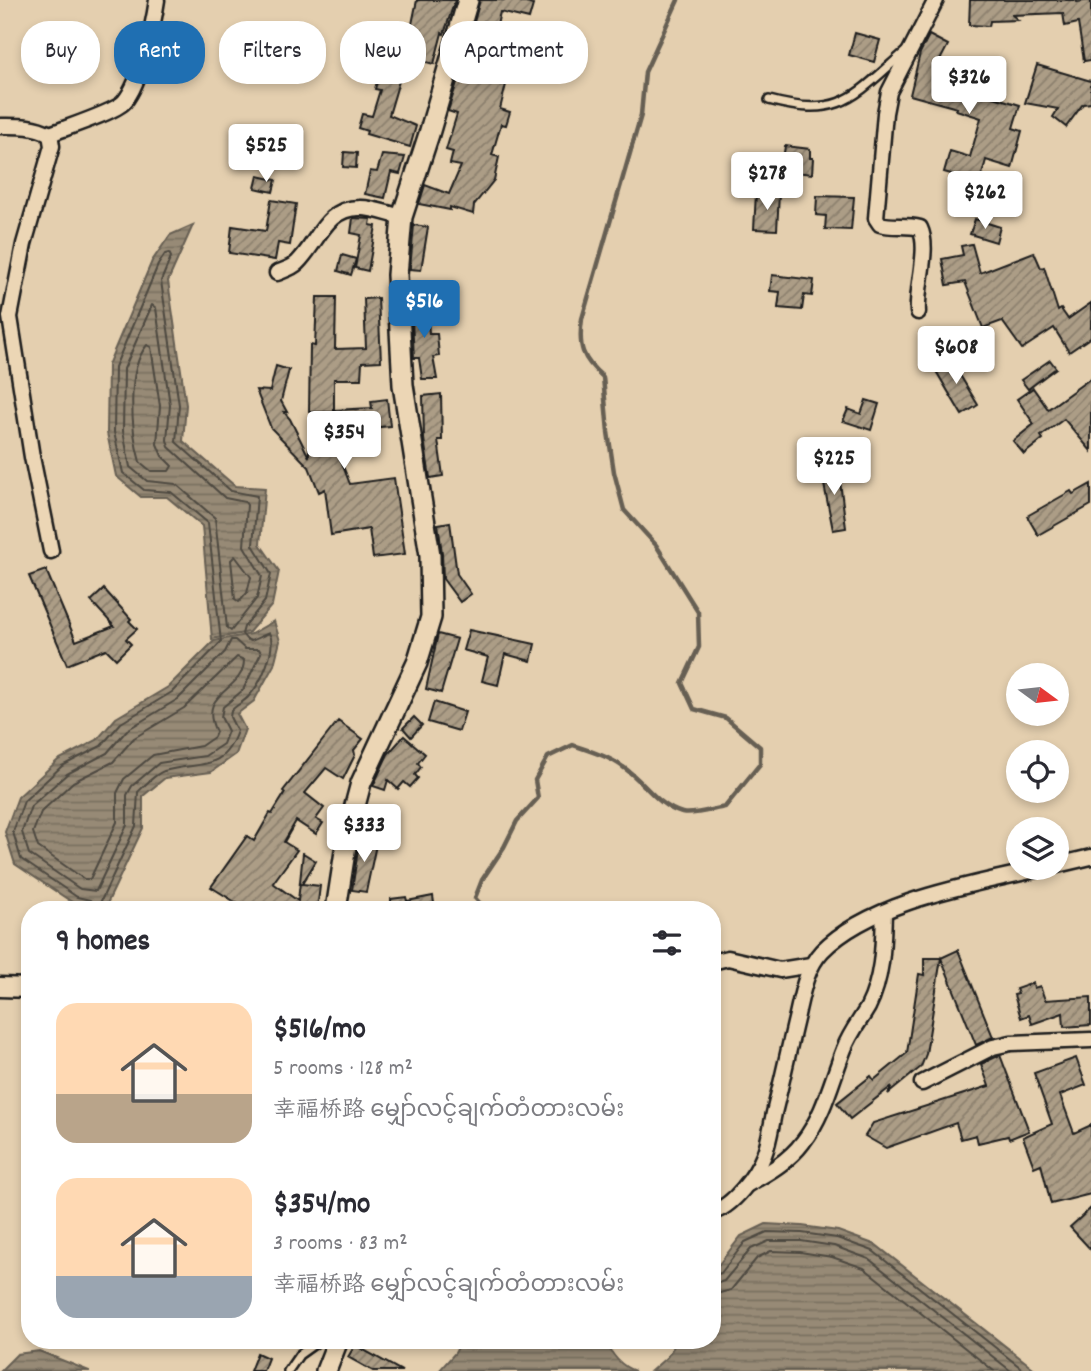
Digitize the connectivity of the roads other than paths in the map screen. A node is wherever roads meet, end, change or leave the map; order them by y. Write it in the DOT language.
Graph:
graph roads {
  1 [pos="157,0"];
  2 [pos="468,0"];
  3 [pos="936,0"];
  4 [pos="910,48"];
  5 [pos="769,100"];
  6 [pos="0,127"];
  7 [pos="50,134"];
  8 [pos="401,217"];
  9 [pos="277,273"];
  10 [pos="918,312"];
  11 [pos="51,551"];
  12 [pos="1091,857"];
  13 [pos="1069,862"];
  14 [pos="1006,877"];
  15 [pos="337,901"];
  16 [pos="884,912"];
  17 [pos="721,959"];
  18 [pos="811,965"];
  19 [pos="0,987"];
  20 [pos="21,988"];
  21 [pos="1091,1040"];
  22 [pos="922,1083"];
  23 [pos="746,1185"];
  24 [pos="721,1209"];
  25 [pos="306,1349"];
  26 [pos="335,1349"];
  27 [pos="288,1371"];
  28 [pos="326,1371"];
  1 -- 7 [label="street"];
  2 -- 8 [label="main road"];
  3 -- 4 [label="street"];
  4 -- 5 [label="lane"];
  4 -- 10 [label="street"];
  6 -- 7 [label="street"];
  7 -- 11 [label="street"];
  8 -- 9 [label="street"];
  8 -- 15 [label="main road"];
  12 -- 13 [label="street"];
  14 -- 16 [label="street"];
  16 -- 18 [label="street"];
  16 -- 23 [label="street"];
  17 -- 18 [label="street"];
  18 -- 23 [label="street"];
  19 -- 20 [label="street"];
  21 -- 22 [label="street"];
  23 -- 24 [label="street"];
  25 -- 27 [label="lane"];
  26 -- 28 [label="main road"];
}
